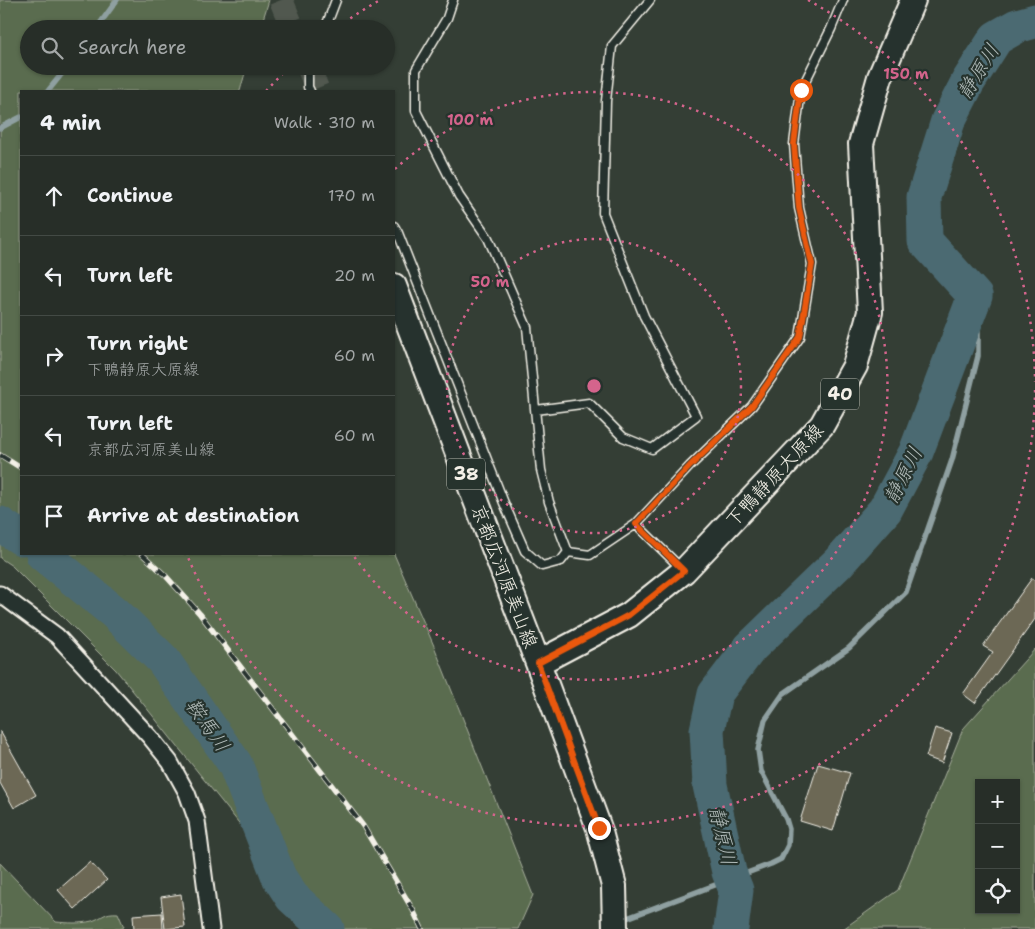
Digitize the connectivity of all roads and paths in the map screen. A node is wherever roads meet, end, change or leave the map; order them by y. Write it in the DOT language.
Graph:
graph roads {
  1 [pos="336,0"];
  2 [pos="453,0"];
  3 [pos="650,0"];
  4 [pos="843,0"];
  5 [pos="913,0"];
  6 [pos="328,20"];
  7 [pos="308,75"];
  8 [pos="310,90"];
  9 [pos="395,228"];
  10 [pos="395,289"];
  11 [pos="536,410"];
  12 [pos="636,524"];
  13 [pos="568,552"];
  14 [pos="684,571"];
  15 [pos="0,594"];
  16 [pos="538,663"];
  17 [pos="211,929"];
  18 [pos="615,929"];
  1 -- 6 [label="lane"];
  2 -- 11 [label="lane"];
  3 -- 11 [label="lane"];
  4 -- 12 [label="lane"];
  5 -- 14 [label="main road, 下鴨静原大原線 / 40"];
  7 -- 8 [label="lane"];
  9 -- 13 [label="lane"];
  10 -- 16 [label="main road, 京都広河原美山線 / 38"];
  11 -- 13 [label="lane"];
  12 -- 13 [label="lane"];
  12 -- 14 [label="lane"];
  14 -- 16 [label="main road, 下鴨静原大原線 / 40"];
  15 -- 17 [label="street"];
  16 -- 18 [label="main road, 京都広河原美山線 / 38"];
}
